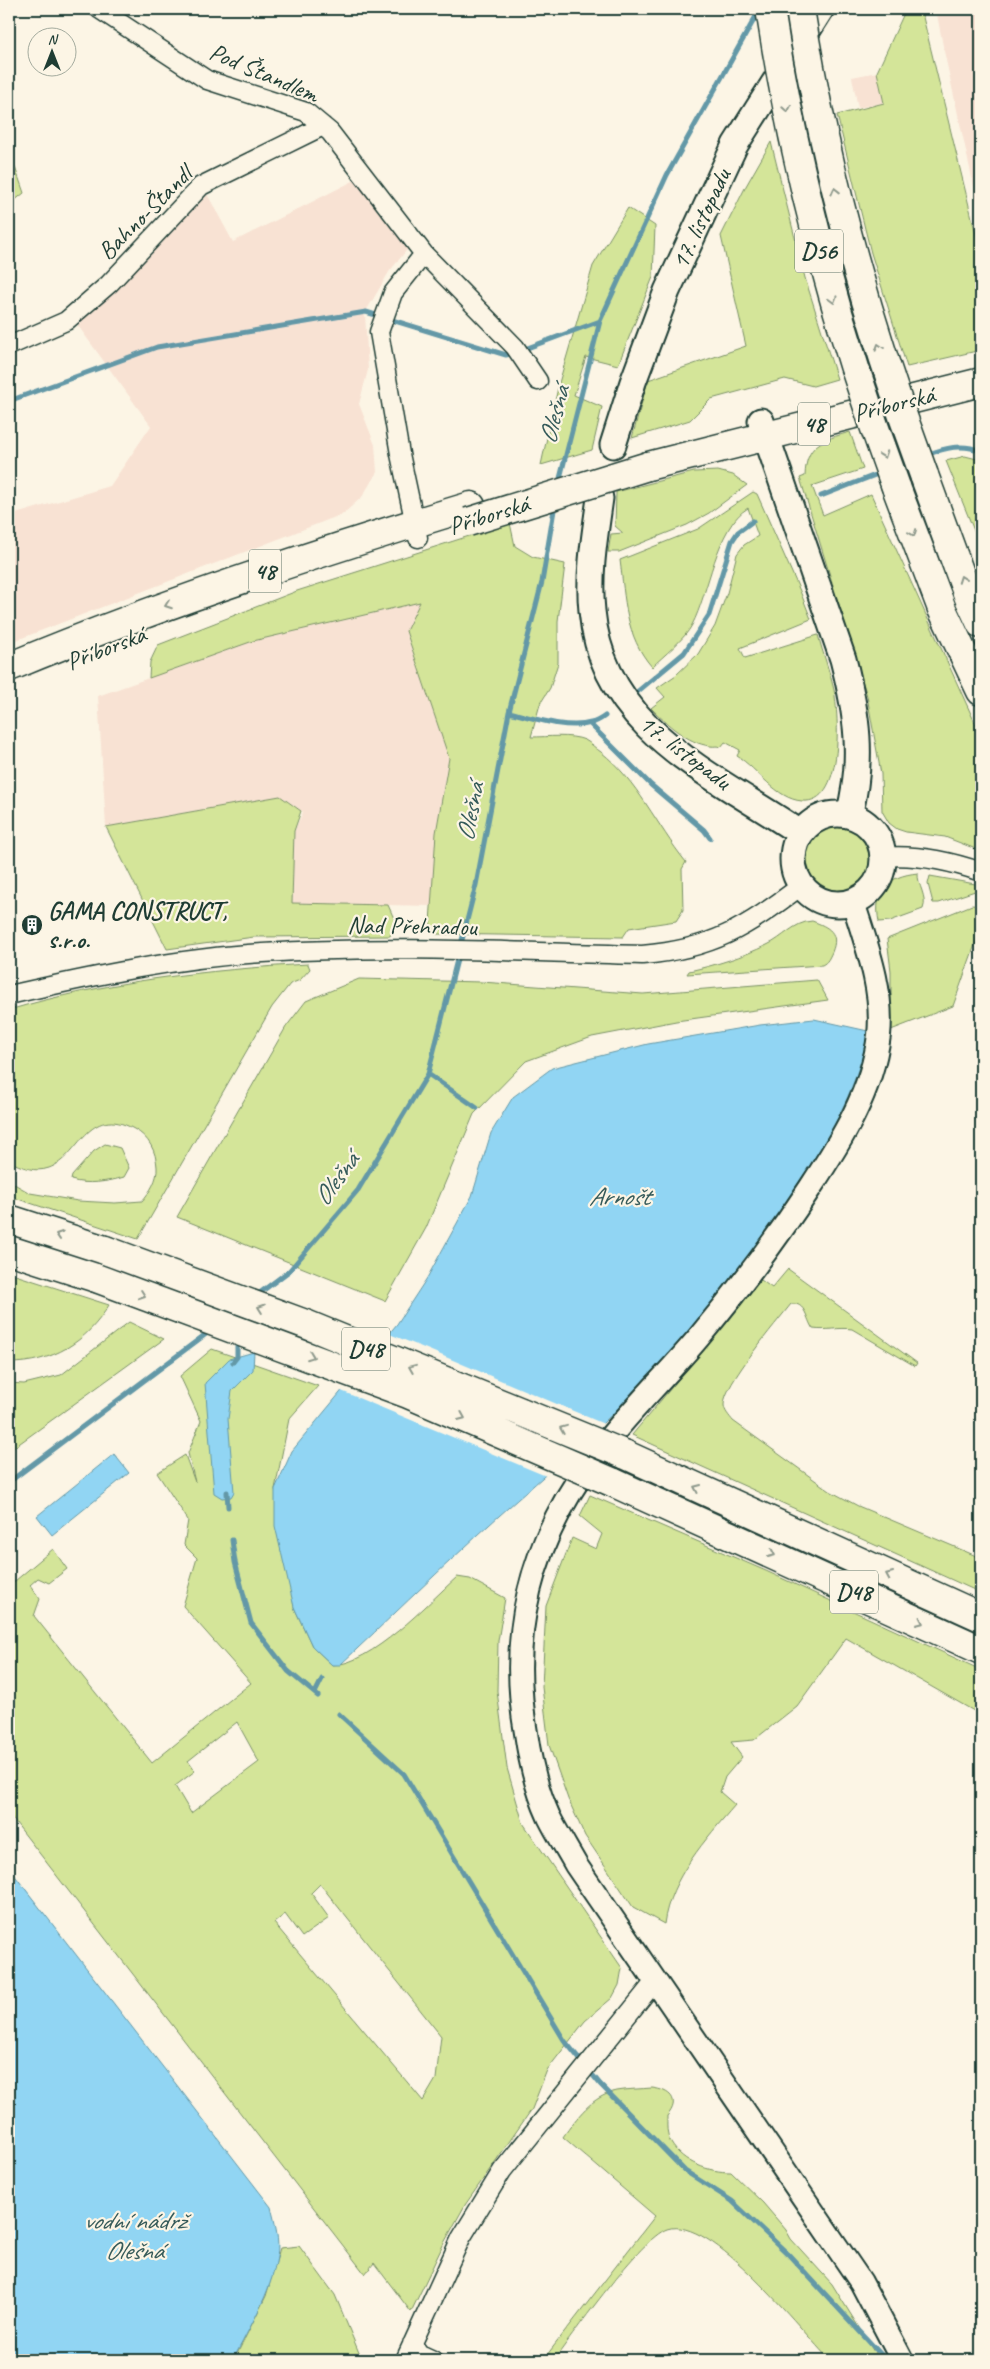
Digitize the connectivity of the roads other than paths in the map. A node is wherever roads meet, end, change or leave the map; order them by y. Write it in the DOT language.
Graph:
graph roads {
  1 [pos="99,9"];
  2 [pos="770,9"];
  3 [pos="800,9"];
  4 [pos="821,9"];
  5 [pos="323,126"];
  6 [pos="424,254"];
  7 [pos="9,346"];
  8 [pos="981,364"];
  9 [pos="538,381"];
  10 [pos="981,382"];
  11 [pos="763,428"];
  12 [pos="613,445"];
  13 [pos="600,498"];
  14 [pos="416,531"];
  15 [pos="981,624"];
  16 [pos="9,668"];
  17 [pos="9,686"];
  18 [pos="981,691"];
  19 [pos="849,815"];
  20 [pos="800,833"];
  21 [pos="883,857"];
  22 [pos="981,872"];
  23 [pos="801,886"];
  24 [pos="853,902"];
  25 [pos="9,995"];
  26 [pos="9,1219"];
  27 [pos="9,1250"];
  28 [pos="981,1617"];
  29 [pos="981,1650"];
  30 [pos="656,1980"];
  31 [pos="412,2344"];
  32 [pos="405,2360"];
  33 [pos="433,2360"];
  34 [pos="902,2360"];
  1 -- 5 [label="street, Pod Štandlem"];
  2 -- 18 [label="main road, D56, one-way, bridge"];
  15 -- 3 [label="main road, D56, one-way, bridge"];
  4 -- 12 [label="main road, 17. listopadu"];
  5 -- 6 [label="street, Pod Štandlem"];
  5 -- 7 [label="street, Bahno-Štandl"];
  6 -- 9 [label="street, Pod Štandlem"];
  6 -- 14 [label="street"];
  8 -- 11 [label="main road, Příborská / 48"];
  10 -- 11 [label="main road, Příborská / 48"];
  11 -- 14 [label="main road, Příborská / 48"];
  11 -- 19 [label="main road"];
  13 -- 20 [label="main road, 17. listopadu"];
  14 -- 16 [label="main road, Příborská / 48, one-way"];
  14 -- 17 [label="main road, Příborská / 48"];
  19 -- 20 [label="main road"];
  19 -- 21 [label="main road"];
  20 -- 23 [label="main road"];
  21 -- 22 [label="street"];
  21 -- 24 [label="main road"];
  23 -- 24 [label="main road"];
  23 -- 25 [label="street, Nad Přehradou"];
  24 -- 30 [label="street"];
  28 -- 26 [label="main road, D48, one-way, bridge"];
  27 -- 29 [label="main road, D48, one-way, bridge"];
  30 -- 31 [label="street"];
  30 -- 34 [label="street"];
  31 -- 32 [label="street"];
  31 -- 33 [label="street"];
}
